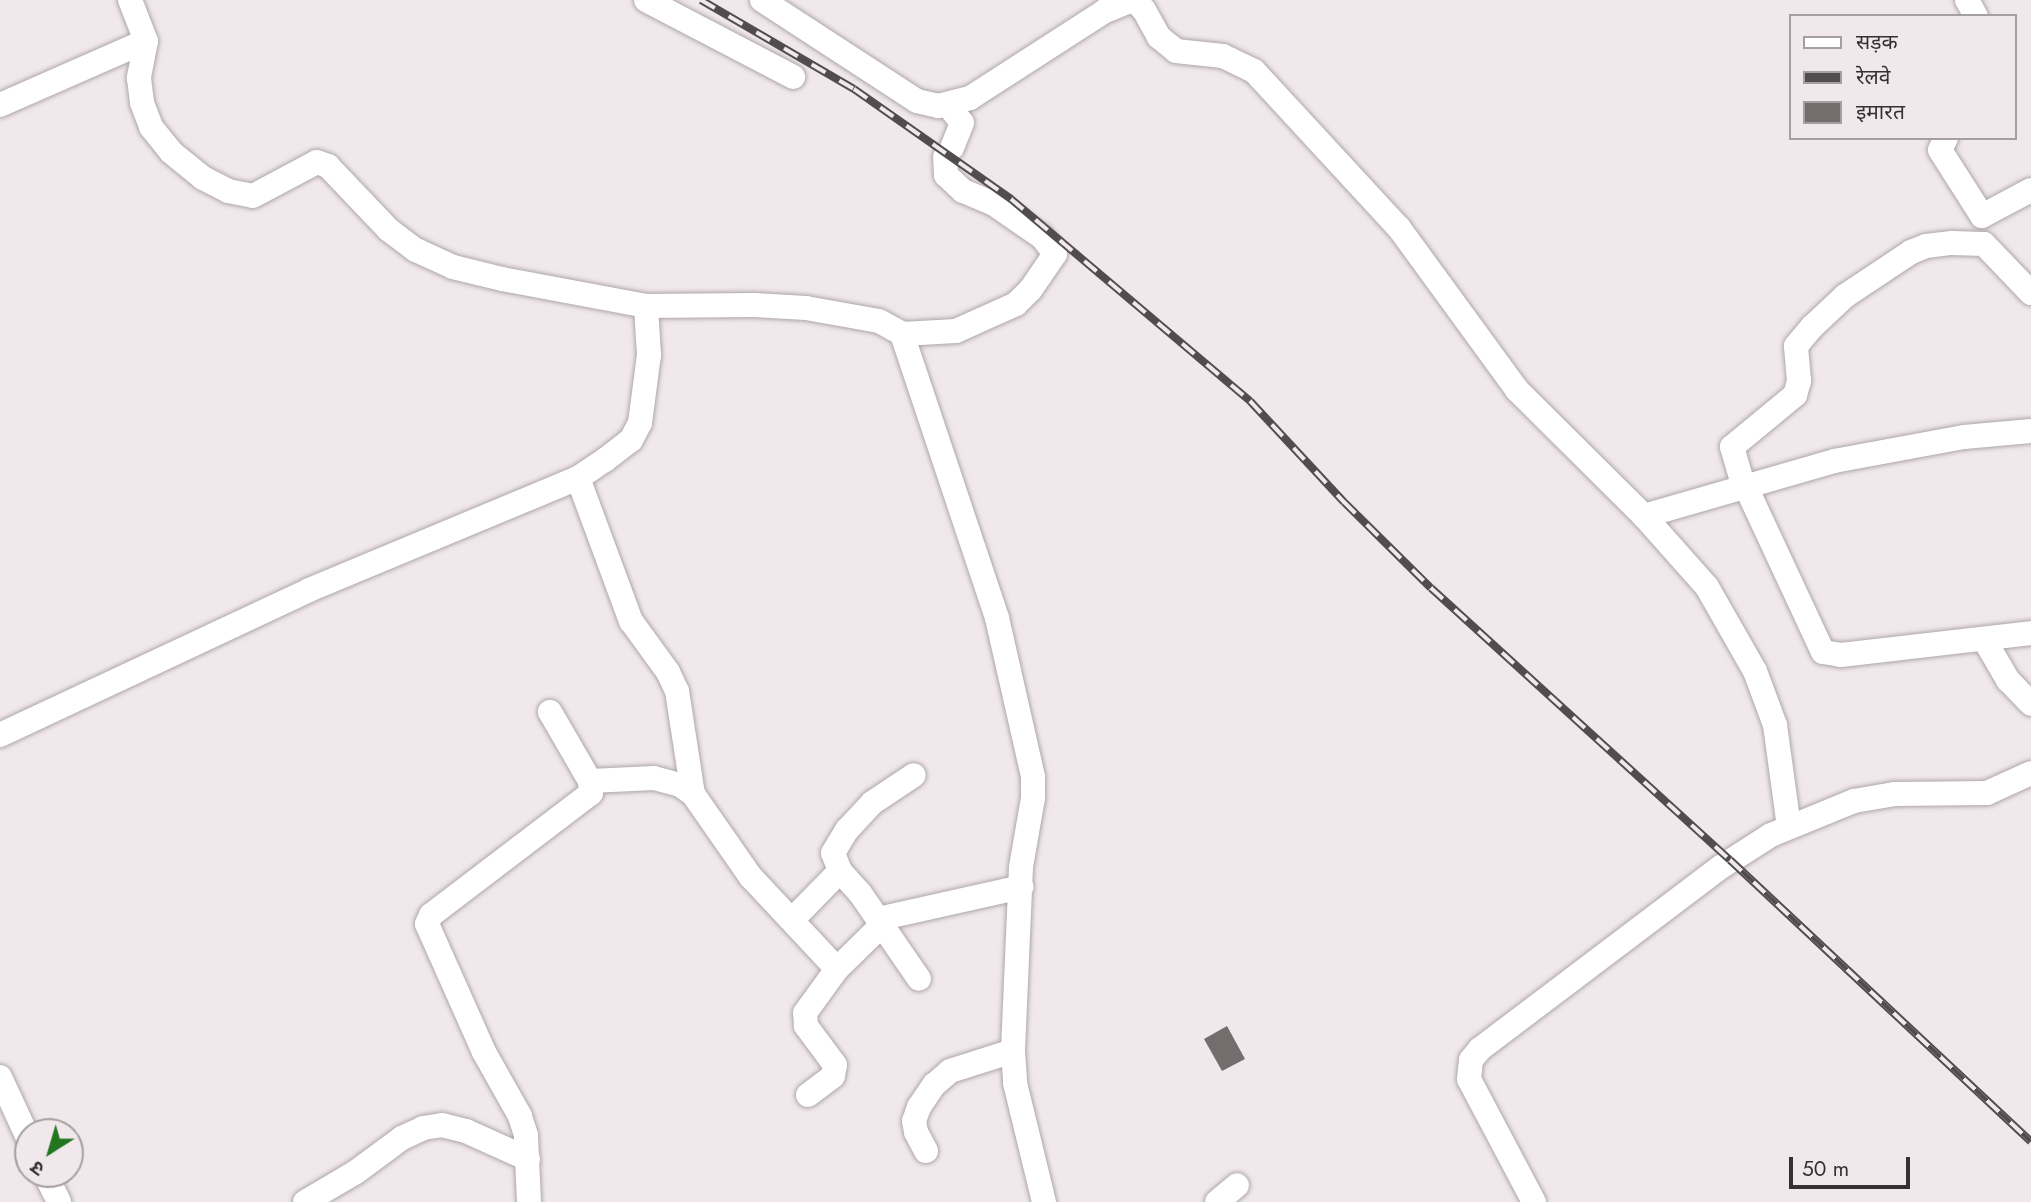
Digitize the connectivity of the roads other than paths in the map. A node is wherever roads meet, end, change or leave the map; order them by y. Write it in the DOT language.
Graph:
graph roads {
  1 [pos="130,0"];
  2 [pos="646,0"];
  3 [pos="762,0"];
  4 [pos="1133,0"];
  5 [pos="146,41"];
  6 [pos="793,78"];
  7 [pos="0,105"];
  8 [pos="949,106"];
  9 [pos="1945,140"];
  10 [pos="2031,190"];
  11 [pos="1982,216"];
  12 [pos="1984,244"];
  13 [pos="2031,293"];
  14 [pos="646,306"];
  15 [pos="902,334"];
  16 [pos="2031,431"];
  17 [pos="578,478"];
  18 [pos="1745,488"];
  19 [pos="1644,516"];
  20 [pos="2031,633"];
  21 [pos="1984,639"];
  22 [pos="2031,704"];
  23 [pos="550,712"];
  24 [pos="0,736"];
  25 [pos="2031,773"];
  26 [pos="915,775"];
  27 [pos="590,781"];
  28 [pos="693,794"];
  29 [pos="1789,827"];
  30 [pos="840,871"];
  31 [pos="1021,887"];
  32 [pos="792,920"];
  33 [pos="880,922"];
  34 [pos="837,969"];
  35 [pos="919,979"];
  36 [pos="1013,1051"];
  37 [pos="0,1077"];
  38 [pos="808,1095"];
  39 [pos="19,1118"];
  40 [pos="926,1151"];
  41 [pos="528,1158"];
  42 [pos="1237,1185"];
  43 [pos="305,1202"];
  44 [pos="529,1202"];
  45 [pos="1044,1202"];
  46 [pos="1217,1202"];
  47 [pos="1534,1202"];
  1 -- 5 [label="street"];
  2 -- 6 [label="street"];
  3 -- 8 [label="street"];
  4 -- 8 [label="street"];
  4 -- 19 [label="street"];
  5 -- 7 [label="street"];
  5 -- 14 [label="street"];
  8 -- 15 [label="street"];
  9 -- 11 [label="street"];
  10 -- 11 [label="street"];
  11 -- 12 [label="street"];
  12 -- 13 [label="street"];
  12 -- 18 [label="street"];
  14 -- 15 [label="street"];
  14 -- 17 [label="street"];
  15 -- 31 [label="street"];
  16 -- 18 [label="street"];
  17 -- 24 [label="street"];
  17 -- 28 [label="street"];
  18 -- 19 [label="street"];
  18 -- 21 [label="street"];
  19 -- 29 [label="street"];
  20 -- 21 [label="street"];
  21 -- 22 [label="street"];
  23 -- 27 [label="street"];
  25 -- 29 [label="street"];
  26 -- 30 [label="street"];
  27 -- 28 [label="street"];
  27 -- 41 [label="street"];
  28 -- 32 [label="street"];
  29 -- 47 [label="street"];
  30 -- 32 [label="street"];
  30 -- 33 [label="street"];
  31 -- 33 [label="street"];
  31 -- 36 [label="street"];
  32 -- 34 [label="street"];
  33 -- 34 [label="street"];
  33 -- 35 [label="street"];
  34 -- 38 [label="street"];
  36 -- 40 [label="street"];
  36 -- 45 [label="street"];
  37 -- 39 [label="street"];
  41 -- 43 [label="street"];
  41 -- 44 [label="street"];
  42 -- 46 [label="street"];
}
